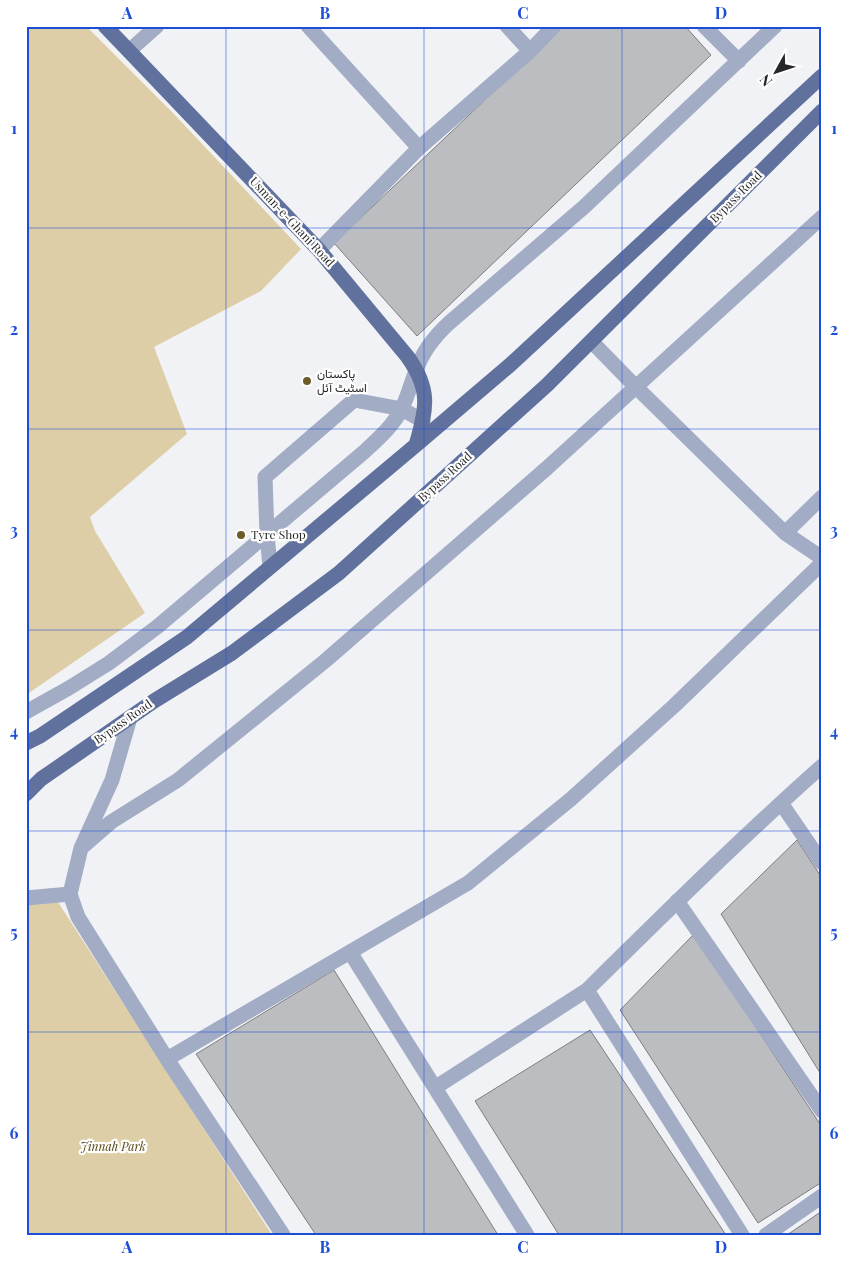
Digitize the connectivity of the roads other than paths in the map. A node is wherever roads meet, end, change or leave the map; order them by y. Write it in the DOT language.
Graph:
graph roads {
  1 [pos="105,26"];
  2 [pos="156,26"];
  3 [pos="308,26"];
  4 [pos="506,26"];
  5 [pos="554,26"];
  6 [pos="704,26"];
  7 [pos="775,26"];
  8 [pos="130,51"];
  9 [pos="530,51"];
  10 [pos="738,61"];
  11 [pos="822,76"];
  12 [pos="822,111"];
  13 [pos="419,148"];
  14 [pos="822,217"];
  15 [pos="319,250"];
  16 [pos="592,342"];
  17 [pos="416,369"];
  18 [pos="636,386"];
  19 [pos="402,409"];
  20 [pos="423,421"];
  21 [pos="416,445"];
  22 [pos="822,497"];
  23 [pos="785,533"];
  24 [pos="267,534"];
  25 [pos="822,558"];
  26 [pos="822,563"];
  27 [pos="270,567"];
  28 [pos="26,712"];
  29 [pos="130,718"];
  30 [pos="26,743"];
  31 [pos="822,766"];
  32 [pos="26,794"];
  33 [pos="781,803"];
  34 [pos="82,848"];
  35 [pos="822,863"];
  36 [pos="70,894"];
  37 [pos="26,898"];
  38 [pos="677,901"];
  39 [pos="350,952"];
  40 [pos="587,990"];
  41 [pos="167,1059"];
  42 [pos="436,1087"];
  43 [pos="822,1111"];
  44 [pos="822,1196"];
  45 [pos="283,1235"];
  46 [pos="527,1235"];
  47 [pos="742,1235"];
  48 [pos="766,1235"];
  1 -- 8 [label="main road, Usman-e-Ghani Road"];
  2 -- 8 [label="street"];
  3 -- 13 [label="street"];
  4 -- 9 [label="street"];
  5 -- 9 [label="street"];
  6 -- 10 [label="street"];
  7 -- 10 [label="street"];
  8 -- 15 [label="main road, Usman-e-Ghani Road"];
  9 -- 13 [label="street"];
  10 -- 17 [label="street"];
  11 -- 21 [label="main road"];
  12 -- 16 [label="main road, Bypass Road"];
  13 -- 15 [label="street"];
  14 -- 18 [label="street"];
  15 -- 17 [label="main road, Usman-e-Ghani Road"];
  16 -- 18 [label="street"];
  16 -- 29 [label="main road, Bypass Road"];
  17 -- 19 [label="street"];
  17 -- 20 [label="main road, Usman-e-Ghani Road"];
  18 -- 23 [label="street"];
  18 -- 34 [label="street"];
  19 -- 20 [label="street"];
  19 -- 24 [label="street"];
  19 -- 24 [label="street"];
  20 -- 21 [label="main road, Usman-e-Ghani Road"];
  21 -- 27 [label="main road"];
  22 -- 23 [label="street"];
  23 -- 25 [label="street"];
  24 -- 27 [label="street"];
  24 -- 28 [label="street"];
  26 -- 39 [label="street"];
  27 -- 30 [label="main road"];
  29 -- 32 [label="main road, Bypass Road"];
  29 -- 34 [label="street"];
  31 -- 33 [label="street"];
  33 -- 35 [label="street"];
  33 -- 38 [label="street"];
  34 -- 36 [label="street"];
  36 -- 37 [label="street"];
  36 -- 41 [label="street"];
  38 -- 40 [label="street"];
  38 -- 43 [label="street"];
  39 -- 41 [label="street"];
  39 -- 42 [label="street"];
  40 -- 42 [label="street"];
  40 -- 47 [label="street"];
  41 -- 45 [label="street"];
  42 -- 46 [label="street"];
  44 -- 48 [label="street"];
}
